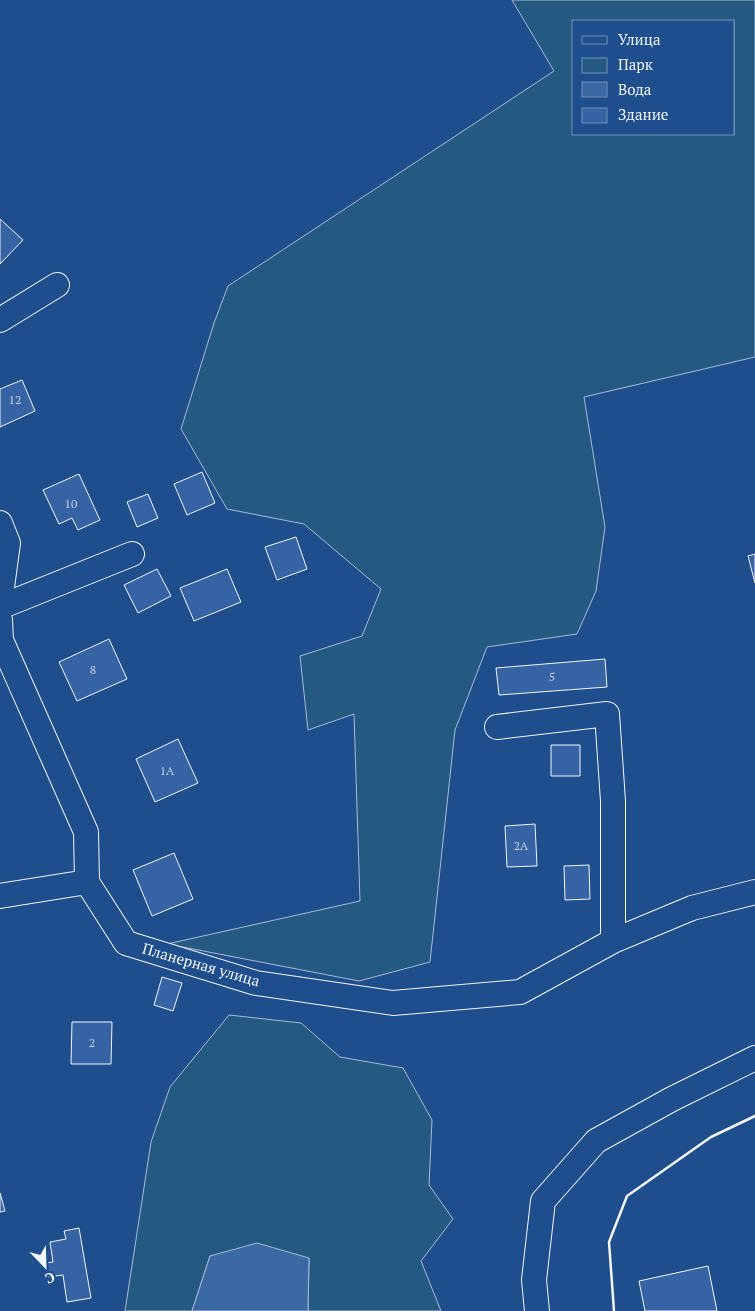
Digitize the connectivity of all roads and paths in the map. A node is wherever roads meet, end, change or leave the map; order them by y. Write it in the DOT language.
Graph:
graph roads {
  1 [pos="57,285"];
  2 [pos="0,320"];
  3 [pos="0,523"];
  4 [pos="132,554"];
  5 [pos="0,602"];
  6 [pos="0,607"];
  7 [pos="0,620"];
  8 [pos="498,727"];
  9 [pos="87,882"];
  10 [pos="755,892"];
  11 [pos="0,896"];
  12 [pos="613,941"];
  13 [pos="755,1058"];
  14 [pos="537,1311"];
  1 -- 2 [label="street"];
  3 -- 5 [label="street"];
  4 -- 6 [label="street"];
  7 -- 9 [label="street"];
  8 -- 12 [label="street"];
  9 -- 11 [label="street"];
  9 -- 12 [label="street, Планерная улица"];
  10 -- 12 [label="street, Планерная улица"];
  13 -- 14 [label="street"];
}
